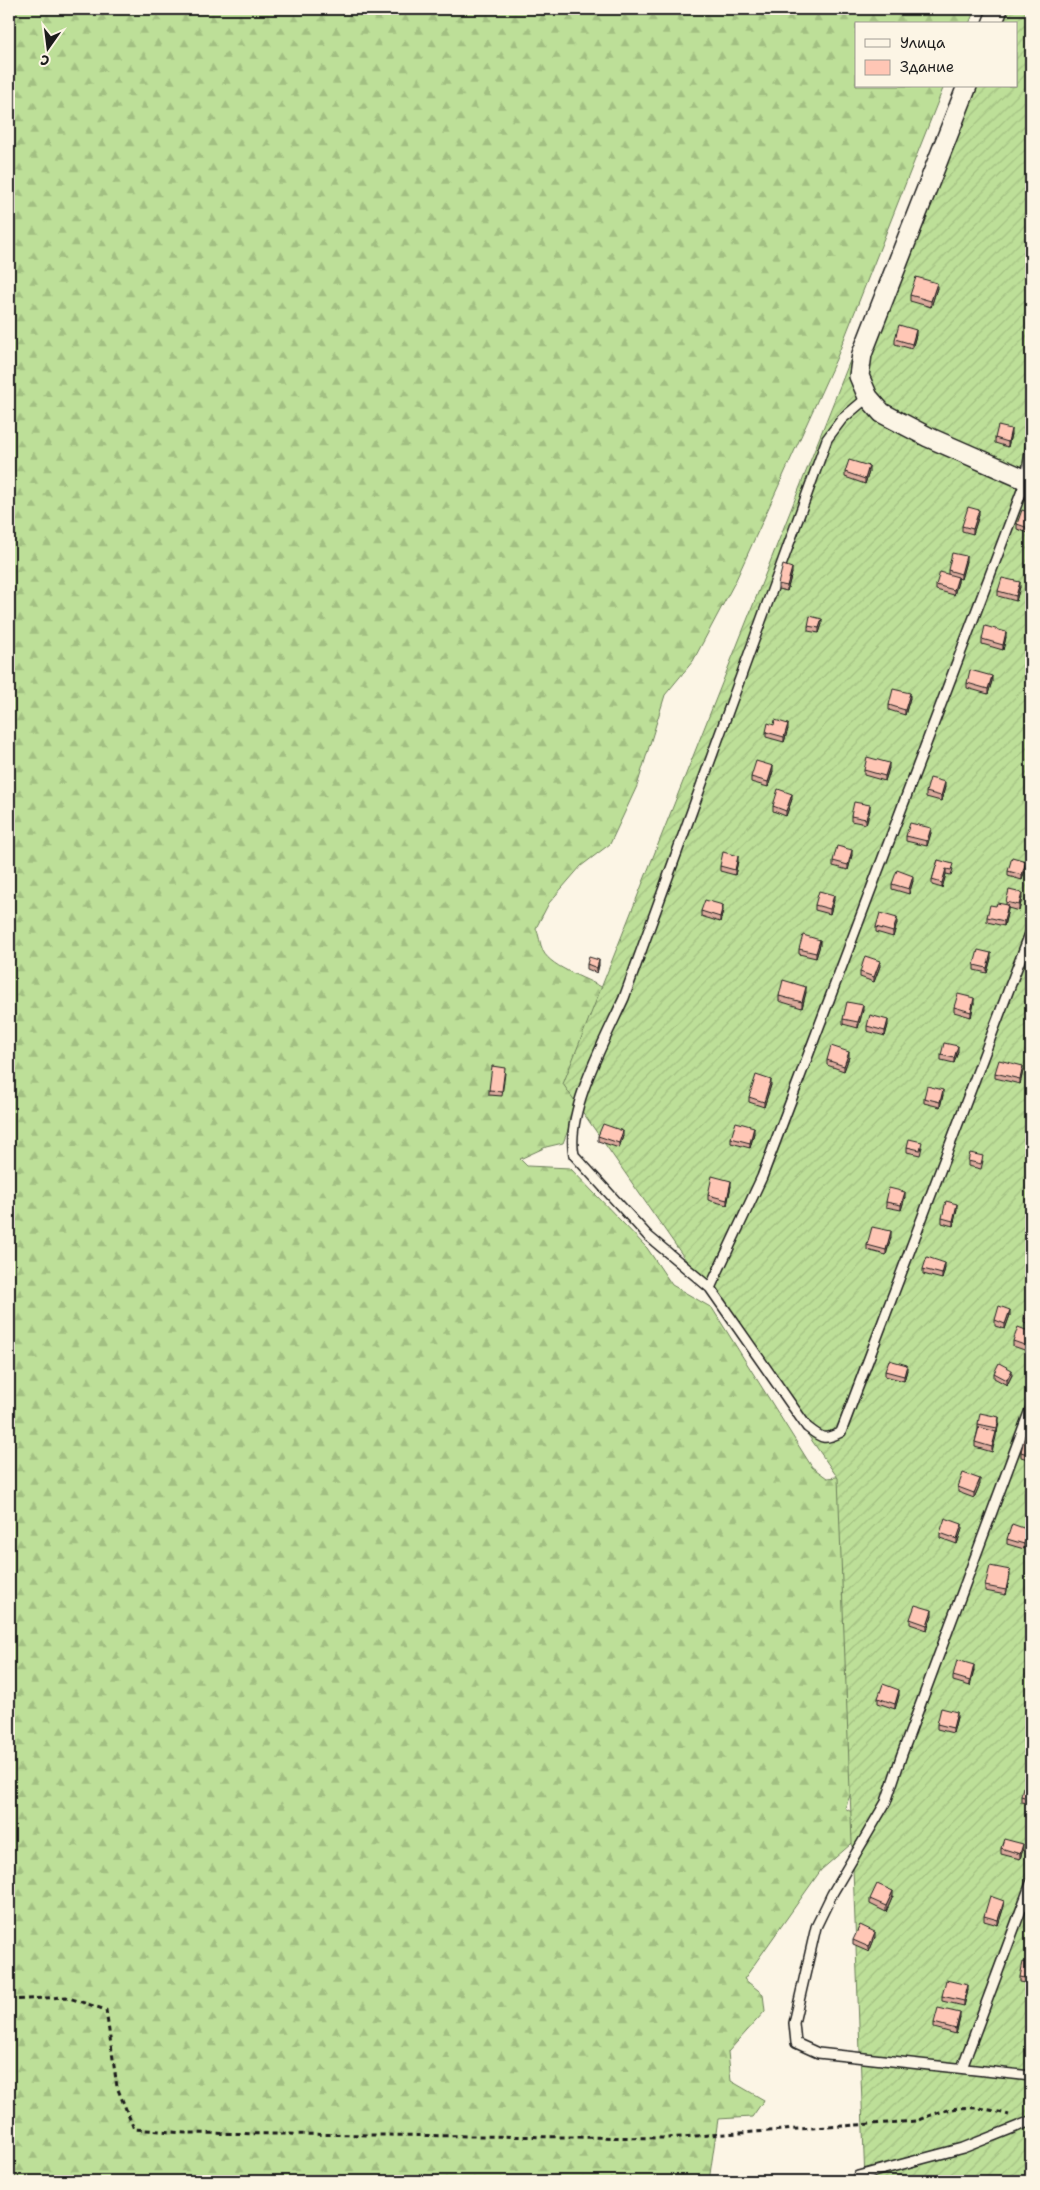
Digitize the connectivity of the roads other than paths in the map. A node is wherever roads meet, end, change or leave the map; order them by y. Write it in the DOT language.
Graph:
graph roads {
  1 [pos="998,9"];
  2 [pos="993,22"];
  3 [pos="966,88"];
  4 [pos="868,397"];
  5 [pos="1031,444"];
  6 [pos="1029,481"];
  7 [pos="1031,931"];
  8 [pos="710,1288"];
  9 [pos="1031,1407"];
  10 [pos="1031,1883"];
  11 [pos="962,2068"];
  12 [pos="1031,2076"];
  13 [pos="1031,2121"];
  14 [pos="858,2176"];
  1 -- 2 [label="street"];
  3 -- 4 [label="street"];
  4 -- 6 [label="street"];
  4 -- 8 [label="lane"];
  5 -- 6 [label="lane"];
  6 -- 8 [label="lane"];
  7 -- 8 [label="lane"];
  9 -- 11 [label="lane"];
  10 -- 11 [label="lane"];
  11 -- 12 [label="lane"];
  13 -- 14 [label="lane"];
}
